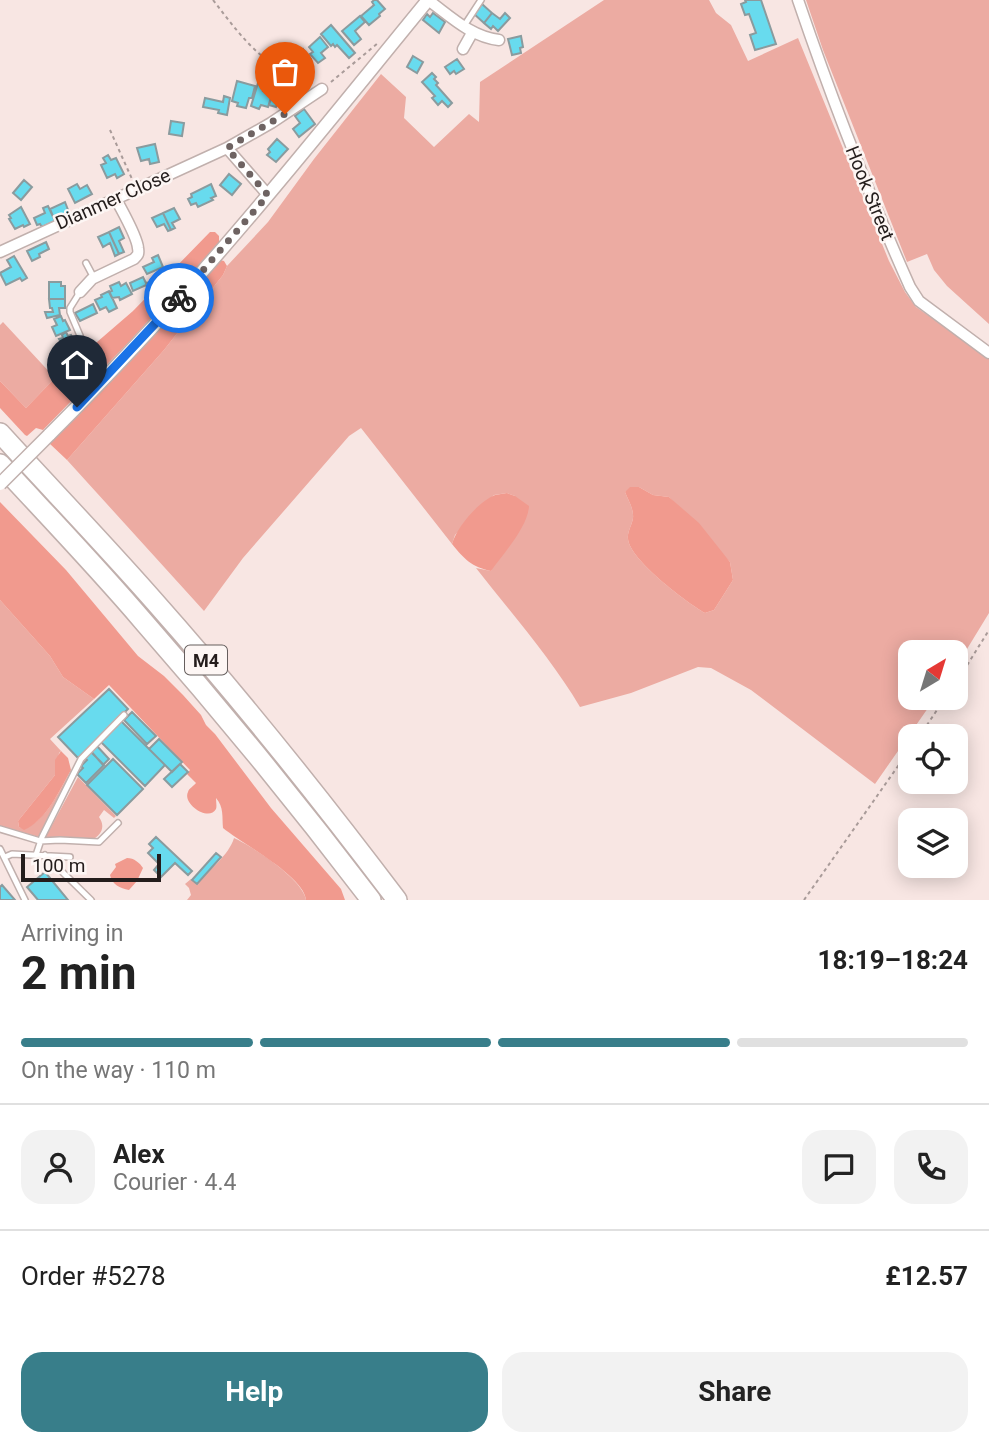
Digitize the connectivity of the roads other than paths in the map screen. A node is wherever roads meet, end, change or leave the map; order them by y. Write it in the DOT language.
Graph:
graph roads {
  1 [pos="428,0"];
  2 [pos="481,0"];
  3 [pos="798,0"];
  4 [pos="468,30"];
  5 [pos="499,40"];
  6 [pos="463,49"];
  7 [pos="322,89"];
  8 [pos="227,148"];
  9 [pos="268,195"];
  10 [pos="116,199"];
  11 [pos="0,252"];
  12 [pos="86,263"];
  13 [pos="93,278"];
  14 [pos="80,292"];
  15 [pos="81,338"];
  16 [pos="989,353"];
  17 [pos="0,433"];
  18 [pos="0,464"];
  19 [pos="0,484"];
  20 [pos="124,715"];
  21 [pos="118,823"];
  22 [pos="0,829"];
  23 [pos="40,841"];
  24 [pos="0,849"];
  25 [pos="36,855"];
  26 [pos="45,855"];
  27 [pos="70,857"];
  28 [pos="5,858"];
  29 [pos="25,900"];
  30 [pos="91,900"];
  31 [pos="371,900"];
  32 [pos="397,900"];
  1 -- 4 [label="street"];
  1 -- 9 [label="street"];
  2 -- 4 [label="lane"];
  3 -- 16 [label="street, Hook Street"];
  4 -- 5 [label="street"];
  4 -- 6 [label="street"];
  7 -- 8 [label="street, Dianmer Close"];
  8 -- 9 [label="street"];
  8 -- 10 [label="street, Dianmer Close"];
  9 -- 19 [label="street, bridge"];
  10 -- 11 [label="street, Dianmer Close"];
  10 -- 13 [label="street"];
  12 -- 13 [label="lane"];
  13 -- 14 [label="street"];
  14 -- 15 [label="lane"];
  17 -- 32 [label="highway, M4"];
  18 -- 31 [label="highway, M4"];
  20 -- 23 [label="lane"];
  21 -- 23 [label="lane"];
  22 -- 23 [label="lane"];
  23 -- 25 [label="lane"];
  24 -- 28 [label="lane"];
  25 -- 26 [label="lane"];
  25 -- 28 [label="lane"];
  26 -- 27 [label="lane"];
  26 -- 30 [label="lane"];
  28 -- 29 [label="lane"];
}
